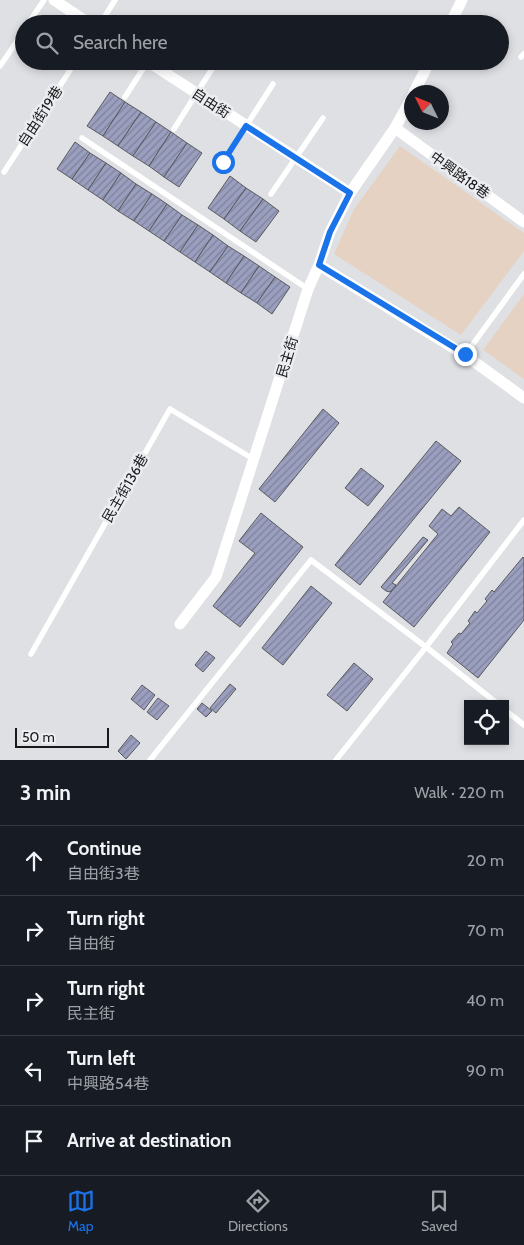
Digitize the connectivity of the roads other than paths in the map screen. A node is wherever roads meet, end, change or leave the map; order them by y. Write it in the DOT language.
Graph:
graph roads {
  1 [pos="44,0"];
  2 [pos="54,0"];
  3 [pos="115,0"];
  4 [pos="462,0"];
  5 [pos="34,15"];
  6 [pos="76,15"];
  7 [pos="106,15"];
  8 [pos="454,15"];
  9 [pos="15,44"];
  10 [pos="0,66"];
  11 [pos="70,70"];
  12 [pos="142,70"];
  13 [pos="162,70"];
  14 [pos="211,70"];
  15 [pos="425,70"];
  16 [pos="273,84"];
  17 [pos="418,85"];
  18 [pos="197,93"];
  19 [pos="125,97"];
  20 [pos="404,112"];
  21 [pos="323,118"];
  22 [pos="246,126"];
  23 [pos="396,128"];
  24 [pos="174,129"];
  25 [pos="82,138"];
  26 [pos="296,158"];
  27 [pos="223,162"];
  28 [pos="4,172"];
  29 [pos="350,193"];
  30 [pos="271,194"];
  31 [pos="524,222"];
  32 [pos="319,265"];
  33 [pos="524,274"];
  34 [pos="308,289"];
  35 [pos="465,354"];
  36 [pos="524,398"];
  37 [pos="255,460"];
  38 [pos="524,520"];
  39 [pos="180,624"];
  40 [pos="426,647"];
  41 [pos="31,654"];
  42 [pos="493,700"];
  43 [pos="509,713"];
  44 [pos="524,725"];
  45 [pos="150,760"];
  46 [pos="336,760"];
  1 -- 5 [label="lane"];
  2 -- 6 [label="street"];
  3 -- 7 [label="lane"];
  4 -- 8 [label="street"];
  9 -- 10 [label="lane"];
  11 -- 28 [label="lane, 自由街19巷"];
  12 -- 19 [label="lane"];
  13 -- 18 [label="street, 自由街"];
  14 -- 18 [label="lane"];
  15 -- 17 [label="street"];
  16 -- 22 [label="lane"];
  18 -- 22 [label="street, 自由街"];
  18 -- 24 [label="lane"];
  20 -- 23 [label="street, 民主街"];
  21 -- 26 [label="lane"];
  22 -- 26 [label="street, 自由街"];
  22 -- 27 [label="lane"];
  23 -- 29 [label="street, 民主街"];
  23 -- 31 [label="street, 中興路18巷"];
  25 -- 34 [label="lane"];
  26 -- 29 [label="street, 自由街"];
  26 -- 30 [label="lane"];
  29 -- 32 [label="street, 民主街"];
  32 -- 34 [label="street, 民主街"];
  32 -- 35 [label="street"];
  33 -- 35 [label="lane"];
  34 -- 37 [label="street, 民主街"];
  35 -- 36 [label="street"];
  37 -- 39 [label="street, 民主街"];
  37 -- 41 [label="lane, 民主街136巷"];
  38 -- 40 [label="lane"];
  40 -- 42 [label="lane"];
  40 -- 45 [label="lane"];
  40 -- 46 [label="lane"];
  43 -- 44 [label="lane"];
}
